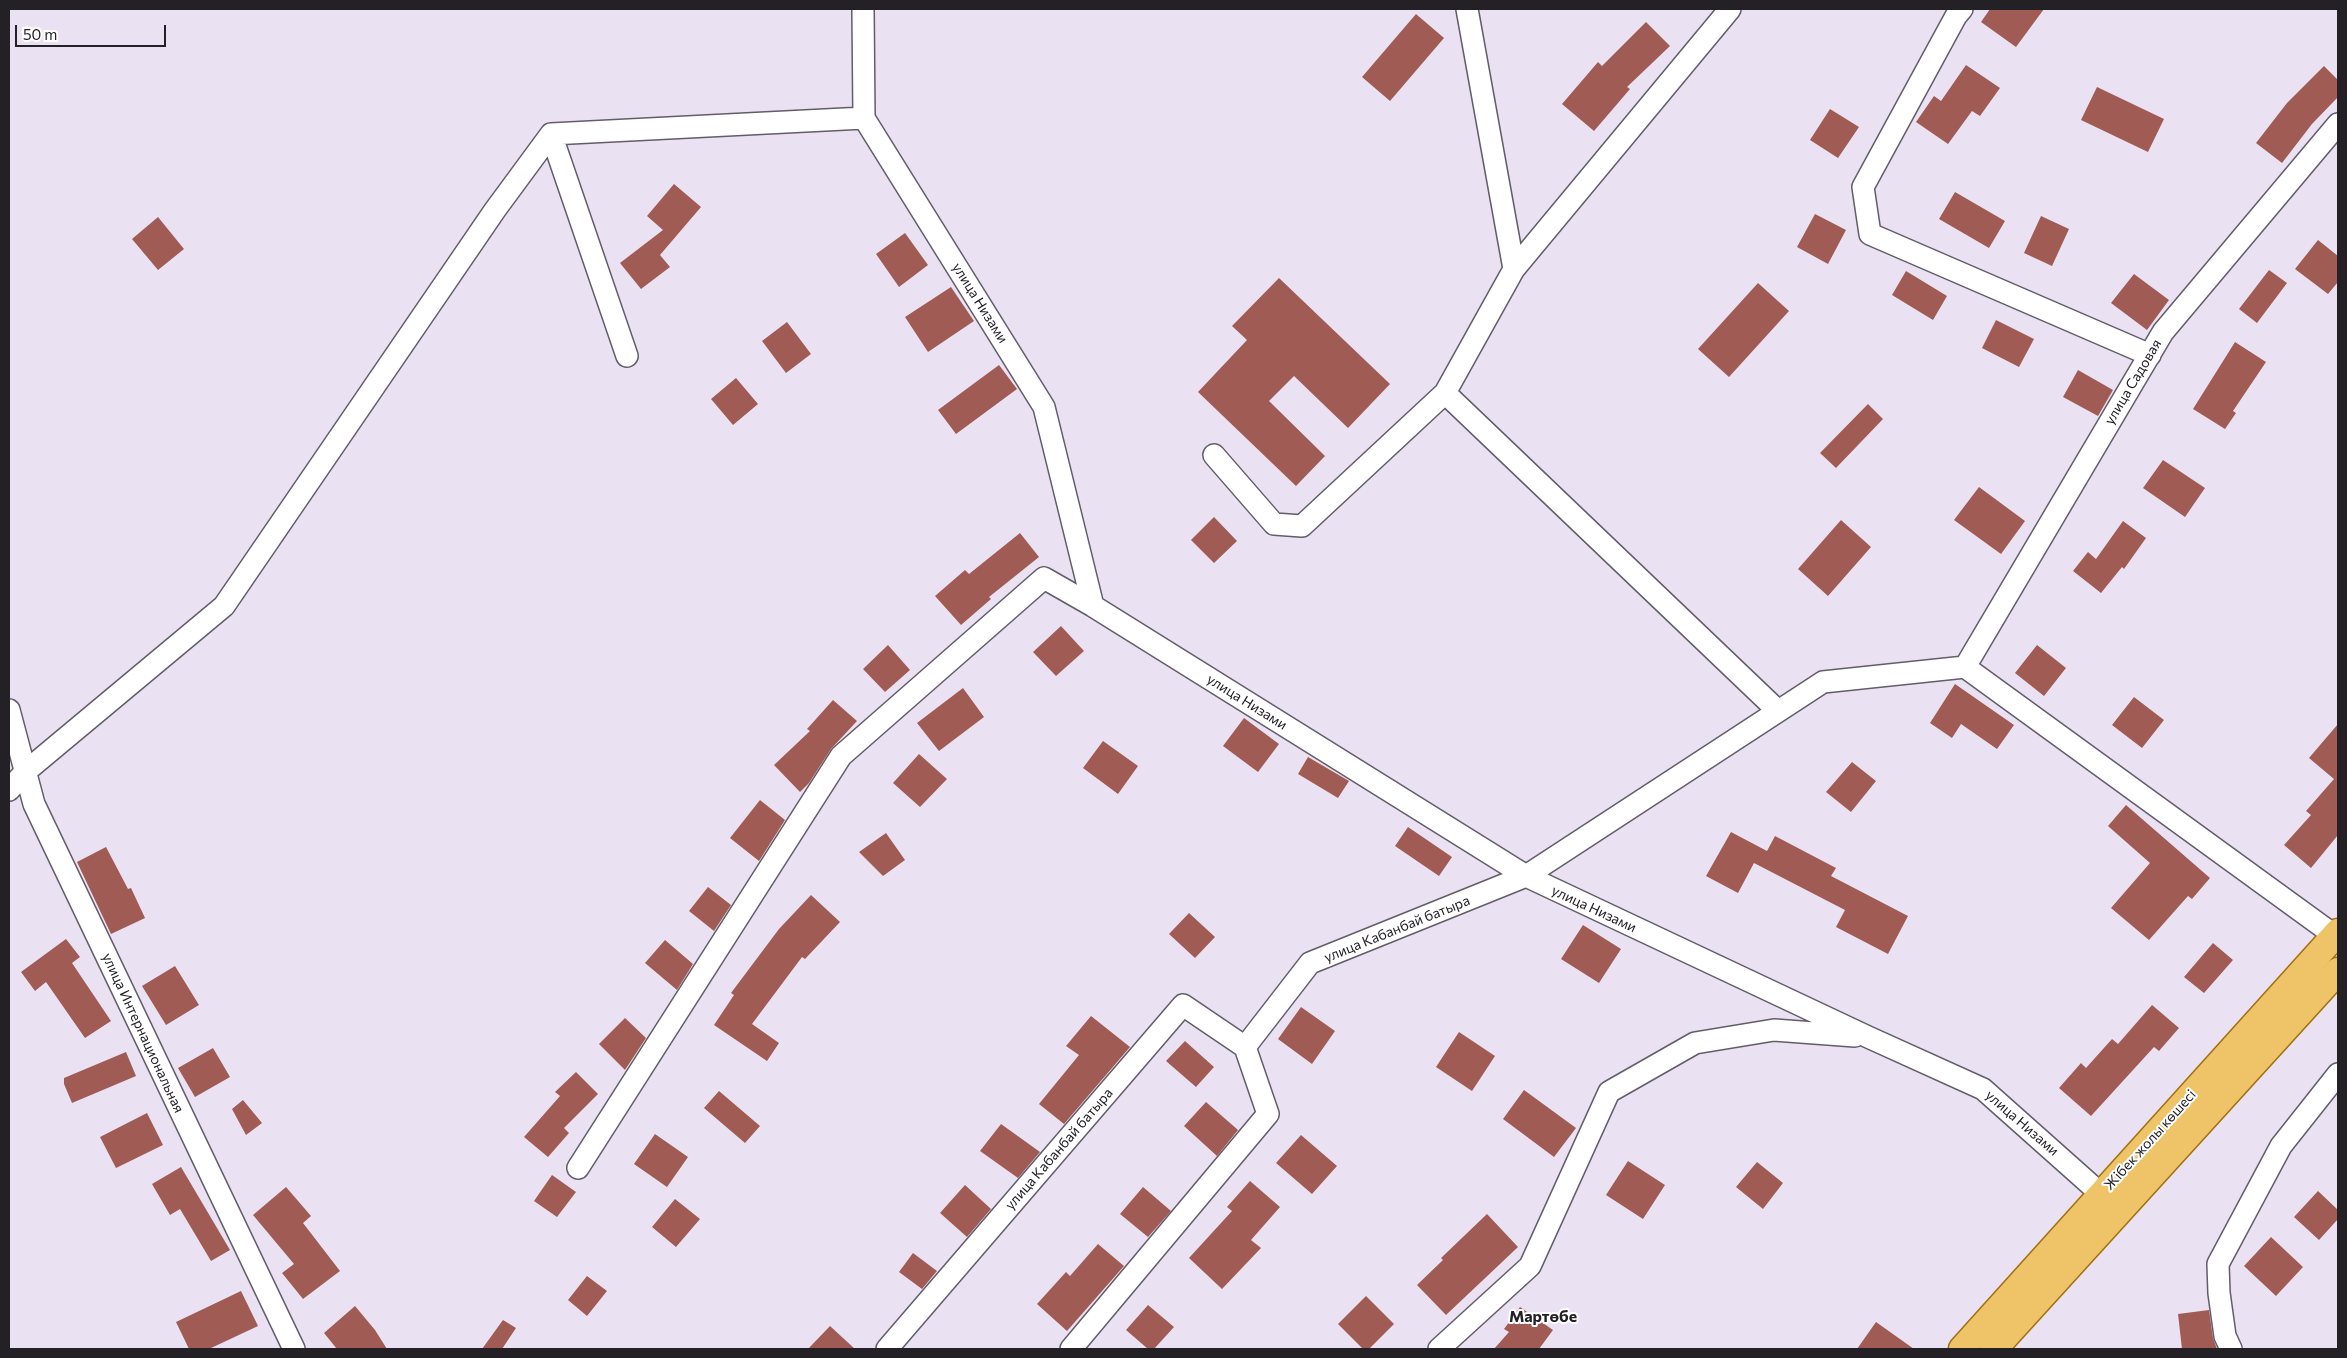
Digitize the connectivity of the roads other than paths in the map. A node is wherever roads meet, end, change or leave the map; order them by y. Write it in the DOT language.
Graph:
graph roads {
  1 [pos="863,9"];
  2 [pos="1467,9"];
  3 [pos="1730,9"];
  4 [pos="1962,9"];
  5 [pos="864,118"];
  6 [pos="2338,124"];
  7 [pos="551,134"];
  8 [pos="1514,269"];
  9 [pos="2150,355"];
  10 [pos="627,356"];
  11 [pos="1445,393"];
  12 [pos="1214,455"];
  13 [pos="1093,606"];
  14 [pos="1965,667"];
  15 [pos="9,710"];
  16 [pos="1777,710"];
  17 [pos="25,772"];
  18 [pos="9,790"];
  19 [pos="1526,876"];
  20 [pos="2337,935"];
  21 [pos="2338,971"];
  22 [pos="1868,1038"];
  23 [pos="1245,1047"];
  24 [pos="2338,1074"];
  25 [pos="578,1168"];
  26 [pos="2101,1194"];
  27 [pos="294,1349"];
  28 [pos="886,1349"];
  29 [pos="1070,1349"];
  30 [pos="1439,1349"];
  31 [pos="1962,1349"];
  32 [pos="1994,1349"];
  33 [pos="2231,1349"];
  1 -- 5 [label="street"];
  2 -- 8 [label="street"];
  3 -- 8 [label="street"];
  4 -- 9 [label="street"];
  5 -- 7 [label="street"];
  5 -- 13 [label="street, улица Низами"];
  6 -- 9 [label="street, улица Садовая"];
  7 -- 10 [label="street"];
  7 -- 17 [label="street"];
  8 -- 11 [label="street"];
  9 -- 14 [label="street, улица Садовая"];
  11 -- 12 [label="street"];
  11 -- 16 [label="street"];
  13 -- 19 [label="street, улица Низами"];
  13 -- 25 [label="street, улица Низами"];
  14 -- 16 [label="street, улица Кабанбай батыра"];
  14 -- 20 [label="street"];
  15 -- 17 [label="street, улица Интернациональная"];
  16 -- 19 [label="street, улица Кабанбай батыра"];
  17 -- 18 [label="street"];
  17 -- 27 [label="street, улица Интернациональная"];
  19 -- 22 [label="street, улица Низами"];
  19 -- 23 [label="street, улица Кабанбай батыра"];
  20 -- 26 [label="main road, Жібек жолы көшесі"];
  21 -- 32 [label="main road, Жібек жолы көшесі"];
  22 -- 26 [label="street, улица Низами"];
  22 -- 30 [label="street"];
  23 -- 28 [label="street, улица Кабанбай батыра"];
  23 -- 29 [label="street"];
  24 -- 33 [label="street"];
  26 -- 31 [label="main road, Жібек жолы көшесі"];
}
